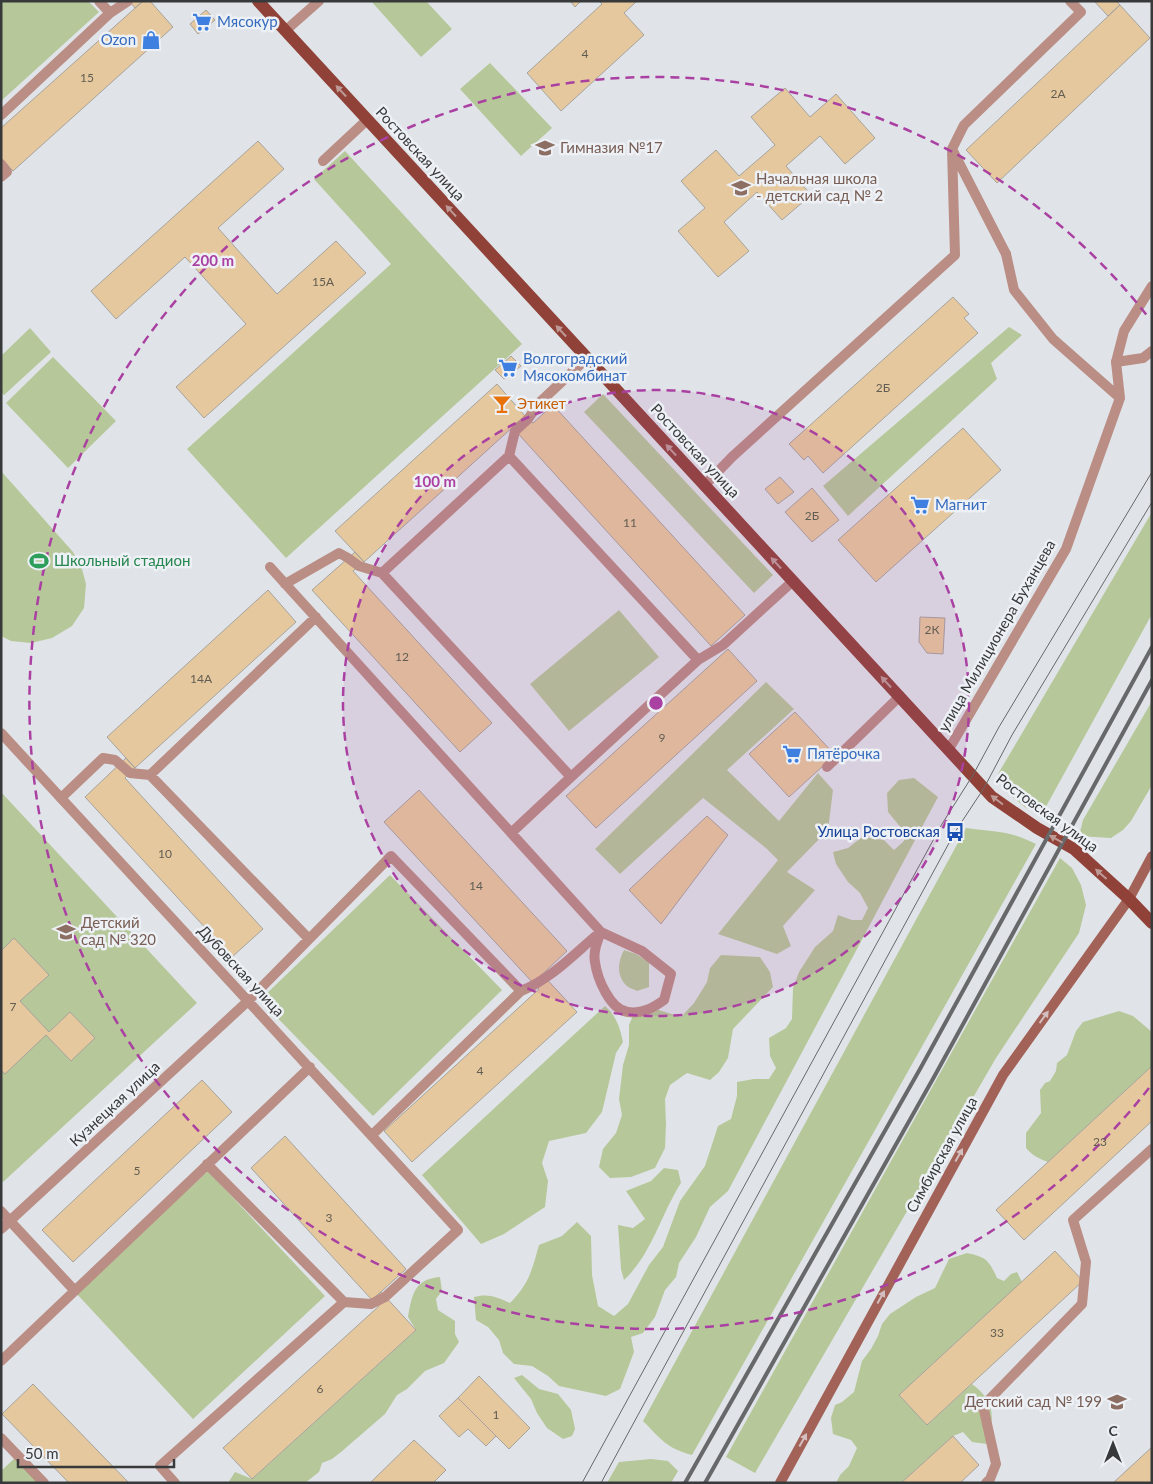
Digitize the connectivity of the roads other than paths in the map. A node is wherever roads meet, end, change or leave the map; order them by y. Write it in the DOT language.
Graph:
graph roads {
  1 [pos="99,1"];
  2 [pos="128,1"];
  3 [pos="258,1"];
  4 [pos="319,1"];
  5 [pos="1070,1"];
  6 [pos="110,13"];
  7 [pos="285,31"];
  8 [pos="1,115"];
  9 [pos="367,120"];
  10 [pos="952,149"];
  11 [pos="323,162"];
  12 [pos="1,164"];
  13 [pos="1,177"];
  14 [pos="1152,286"];
  15 [pos="1152,351"];
  16 [pos="586,358"];
  17 [pos="1116,362"];
  18 [pos="1120,398"];
  19 [pos="509,456"];
  20 [pos="704,486"];
  21 [pos="270,568"];
  22 [pos="382,573"];
  23 [pos="793,581"];
  24 [pos="285,584"];
  25 [pos="316,617"];
  26 [pos="698,660"];
  27 [pos="900,696"];
  28 [pos="1,733"];
  29 [pos="949,749"];
  30 [pos="827,767"];
  31 [pos="150,775"];
  32 [pos="571,777"];
  33 [pos="61,798"];
  34 [pos="511,833"];
  35 [pos="1152,856"];
  36 [pos="1129,899"];
  37 [pos="1152,923"];
  38 [pos="601,932"];
  39 [pos="309,939"];
  40 [pos="521,991"];
  41 [pos="248,1001"];
  42 [pos="310,1068"];
  43 [pos="372,1135"];
  44 [pos="1149,1155"];
  45 [pos="207,1164"];
  46 [pos="1,1211"];
  47 [pos="10,1221"];
  48 [pos="1,1229"];
  49 [pos="75,1291"];
  50 [pos="344,1302"];
  51 [pos="1,1361"];
  52 [pos="1,1438"];
  53 [pos="990,1482"];
  54 [pos="44,1483"];
  55 [pos="175,1483"];
  56 [pos="780,1483"];
  1 -- 6 [label="street"];
  2 -- 6 [label="street"];
  3 -- 7 [label="main road, Ростовская улица"];
  4 -- 7 [label="street"];
  5 -- 10 [label="street"];
  6 -- 8 [label="street"];
  9 -- 7 [label="main road, Ростовская улица, one-way"];
  9 -- 11 [label="street"];
  16 -- 9 [label="main road, Ростовская улица, one-way"];
  10 -- 18 [label="street"];
  10 -- 20 [label="street"];
  12 -- 13 [label="street"];
  14 -- 17 [label="street, улица Милиционера Буханцева"];
  15 -- 17 [label="street"];
  16 -- 19 [label="street"];
  20 -- 16 [label="main road, Ростовская улица, one-way"];
  17 -- 18 [label="street, улица Милиционера Буханцева"];
  18 -- 29 [label="street, улица Милиционера Буханцева"];
  19 -- 22 [label="street"];
  19 -- 26 [label="street"];
  23 -- 20 [label="main road, Ростовская улица, one-way"];
  21 -- 24 [label="street"];
  22 -- 24 [label="street"];
  22 -- 32 [label="street"];
  23 -- 26 [label="street"];
  27 -- 23 [label="main road, Ростовская улица, one-way"];
  24 -- 25 [label="street"];
  25 -- 31 [label="street"];
  25 -- 34 [label="street"];
  26 -- 32 [label="street"];
  27 -- 29 [label="main road, Ростовская улица"];
  27 -- 30 [label="street"];
  28 -- 33 [label="street, Дубовская улица"];
  36 -- 29 [label="main road, Ростовская улица, one-way"];
  31 -- 33 [label="street"];
  31 -- 39 [label="street"];
  32 -- 34 [label="street"];
  33 -- 41 [label="street, Дубовская улица"];
  34 -- 38 [label="street"];
  35 -- 36 [label="main road, Симбирская улица"];
  36 -- 37 [label="main road, Ростовская улица"];
  56 -- 36 [label="main road, Симбирская улица, one-way"];
  38 -- 38 [label="street"];
  38 -- 40 [label="street"];
  39 -- 40 [label="street, Кузнецкая улица"];
  39 -- 41 [label="street, Кузнецкая улица"];
  40 -- 43 [label="street"];
  41 -- 42 [label="street, Дубовская улица"];
  41 -- 47 [label="street, Кузнецкая улица"];
  42 -- 43 [label="street, Дубовская улица"];
  42 -- 45 [label="street"];
  43 -- 50 [label="street, Дубовская улица"];
  44 -- 53 [label="street"];
  45 -- 49 [label="street"];
  45 -- 50 [label="street"];
  46 -- 47 [label="street"];
  47 -- 48 [label="street, Кузнецкая улица"];
  47 -- 49 [label="street"];
  49 -- 51 [label="street"];
  50 -- 55 [label="street"];
  52 -- 54 [label="street"];
}
